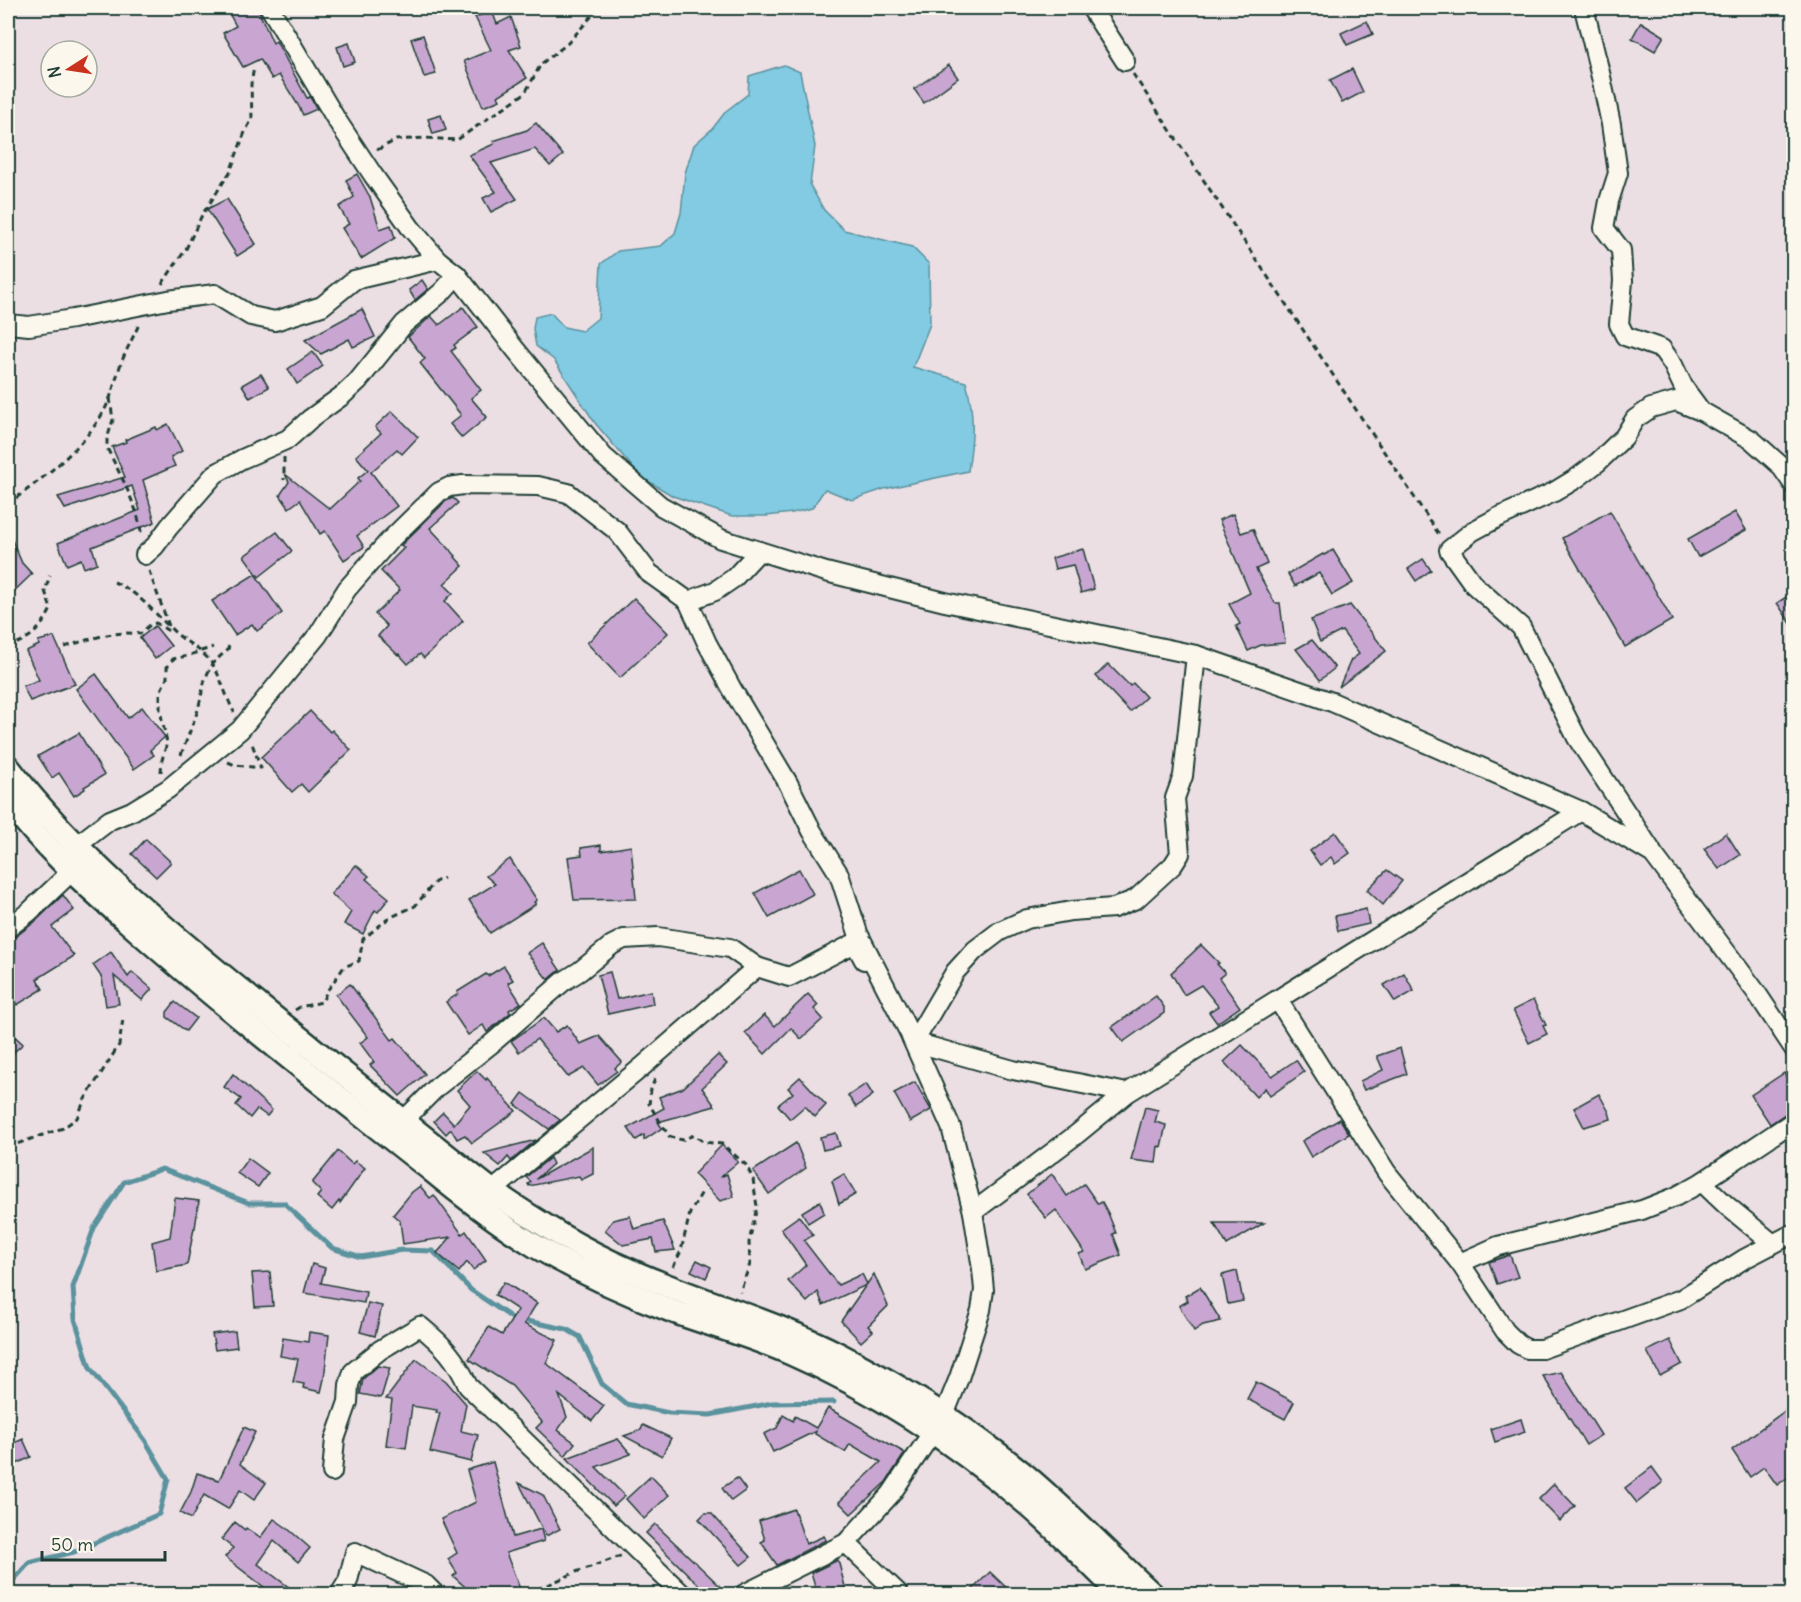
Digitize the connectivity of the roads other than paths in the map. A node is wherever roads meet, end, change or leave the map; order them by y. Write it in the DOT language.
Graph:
graph roads {
  1 [pos="270,8"];
  2 [pos="1091,8"];
  3 [pos="1584,8"];
  4 [pos="1125,61"];
  5 [pos="438,260"];
  6 [pos="457,275"];
  7 [pos="8,324"];
  8 [pos="1701,411"];
  9 [pos="1794,485"];
  10 [pos="759,551"];
  11 [pos="145,555"];
  12 [pos="688,601"];
  13 [pos="1197,655"];
  14 [pos="8,767"];
  15 [pos="8,800"];
  16 [pos="1581,811"];
  17 [pos="76,846"];
  18 [pos="1653,854"];
  19 [pos="71,872"];
  20 [pos="8,928"];
  21 [pos="758,967"];
  22 [pos="1278,1000"];
  23 [pos="914,1042"];
  24 [pos="1794,1049"];
  25 [pos="1127,1093"];
  26 [pos="403,1121"];
  27 [pos="1794,1121"];
  28 [pos="1702,1182"];
  29 [pos="492,1191"];
  30 [pos="972,1212"];
  31 [pos="1794,1233"];
  32 [pos="1772,1243"];
  33 [pos="1460,1263"];
  34 [pos="939,1424"];
  35 [pos="332,1472"];
  36 [pos="846,1543"];
  37 [pos="340,1594"];
  38 [pos="435,1594"];
  39 [pos="682,1594"];
  40 [pos="744,1594"];
  41 [pos="899,1594"];
  42 [pos="1121,1594"];
  43 [pos="1152,1594"];
  1 -- 5 [label="street"];
  2 -- 4 [label="street"];
  3 -- 8 [label="street"];
  5 -- 6 [label="street"];
  5 -- 7 [label="street"];
  6 -- 10 [label="street"];
  6 -- 11 [label="street"];
  8 -- 9 [label="street"];
  8 -- 18 [label="street"];
  10 -- 12 [label="street"];
  10 -- 13 [label="street"];
  12 -- 17 [label="street"];
  12 -- 23 [label="street"];
  13 -- 16 [label="street"];
  13 -- 23 [label="street"];
  14 -- 17 [label="main road"];
  15 -- 19 [label="main road"];
  16 -- 18 [label="street"];
  16 -- 22 [label="street"];
  17 -- 26 [label="main road"];
  18 -- 24 [label="street"];
  19 -- 20 [label="street"];
  19 -- 34 [label="main road"];
  21 -- 23 [label="street"];
  21 -- 26 [label="street"];
  21 -- 29 [label="street"];
  22 -- 25 [label="street"];
  22 -- 33 [label="street"];
  23 -- 25 [label="street"];
  23 -- 30 [label="street"];
  25 -- 30 [label="street"];
  26 -- 29 [label="main road"];
  27 -- 28 [label="street"];
  28 -- 32 [label="street"];
  28 -- 33 [label="street"];
  29 -- 34 [label="main road"];
  30 -- 34 [label="street"];
  31 -- 32 [label="street"];
  32 -- 33 [label="street"];
  34 -- 36 [label="street"];
  34 -- 42 [label="main road"];
  34 -- 43 [label="main road"];
  35 -- 39 [label="street"];
  36 -- 40 [label="street"];
  36 -- 41 [label="street"];
  37 -- 38 [label="street"];
}
